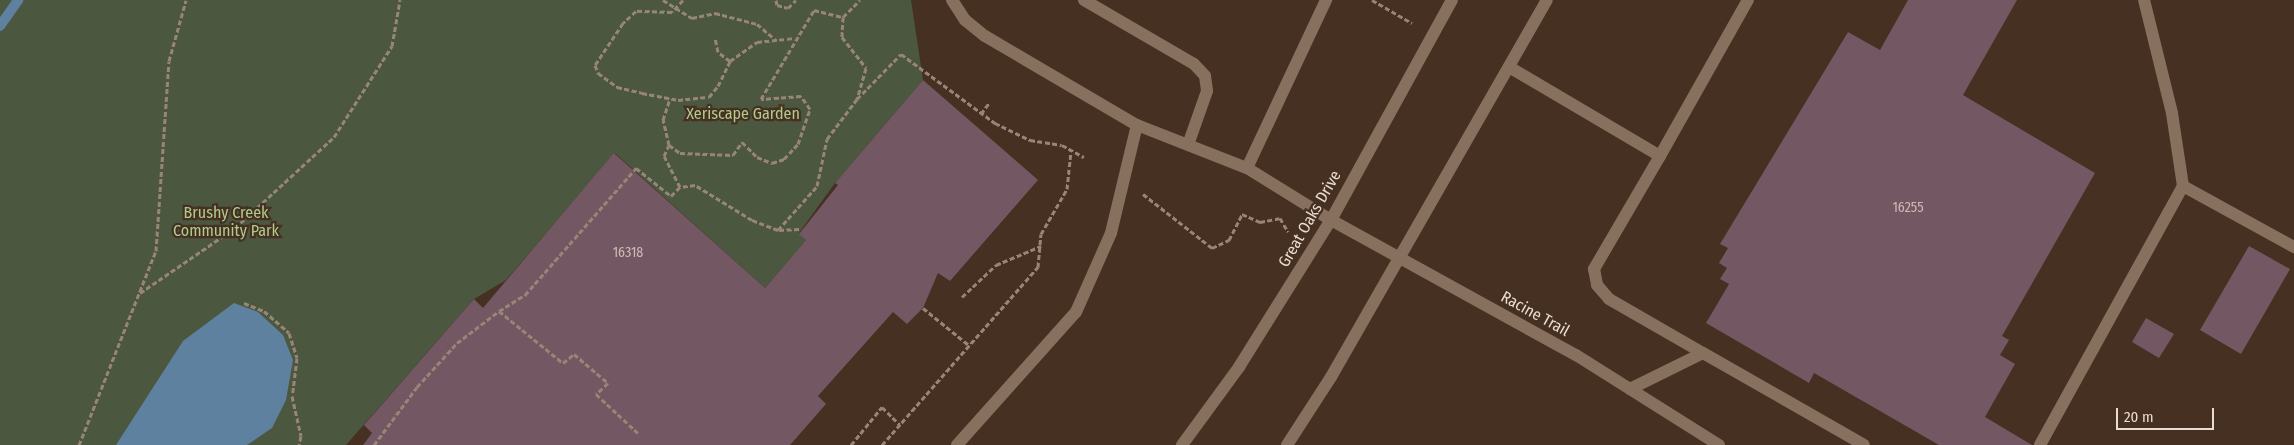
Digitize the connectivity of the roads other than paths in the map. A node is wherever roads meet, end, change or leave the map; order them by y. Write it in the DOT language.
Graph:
graph roads {
  1 [pos="952,0"];
  2 [pos="1084,0"];
  3 [pos="1326,0"];
  4 [pos="1452,0"];
  5 [pos="1547,0"];
  6 [pos="1748,0"];
  7 [pos="2144,0"];
  8 [pos="1509,67"];
  9 [pos="1137,125"];
  10 [pos="1188,145"];
  11 [pos="1660,156"];
  12 [pos="1247,168"];
  13 [pos="2183,186"];
  14 [pos="1330,220"];
  15 [pos="2294,247"];
  16 [pos="1400,258"];
  17 [pos="1703,353"];
  18 [pos="1630,389"];
  19 [pos="957,445"];
  20 [pos="1182,445"];
  21 [pos="1287,445"];
  22 [pos="1719,445"];
  23 [pos="1864,445"];
  24 [pos="2040,445"];
  1 -- 9 [label="street, Racine Trail"];
  2 -- 10 [label="street"];
  3 -- 12 [label="street"];
  4 -- 14 [label="street, Great Oaks Drive"];
  5 -- 8 [label="street"];
  6 -- 11 [label="street"];
  7 -- 13 [label="street"];
  8 -- 11 [label="street"];
  8 -- 16 [label="street"];
  9 -- 10 [label="street, Racine Trail"];
  9 -- 19 [label="street"];
  10 -- 12 [label="street, Racine Trail"];
  11 -- 17 [label="street"];
  12 -- 14 [label="street, Racine Trail"];
  13 -- 15 [label="street"];
  13 -- 24 [label="street"];
  14 -- 16 [label="street, Racine Trail"];
  14 -- 20 [label="street, Great Oaks Drive"];
  16 -- 18 [label="street, Racine Trail"];
  16 -- 21 [label="street"];
  17 -- 18 [label="street"];
  17 -- 23 [label="street"];
  18 -- 22 [label="street, Racine Trail"];
}
